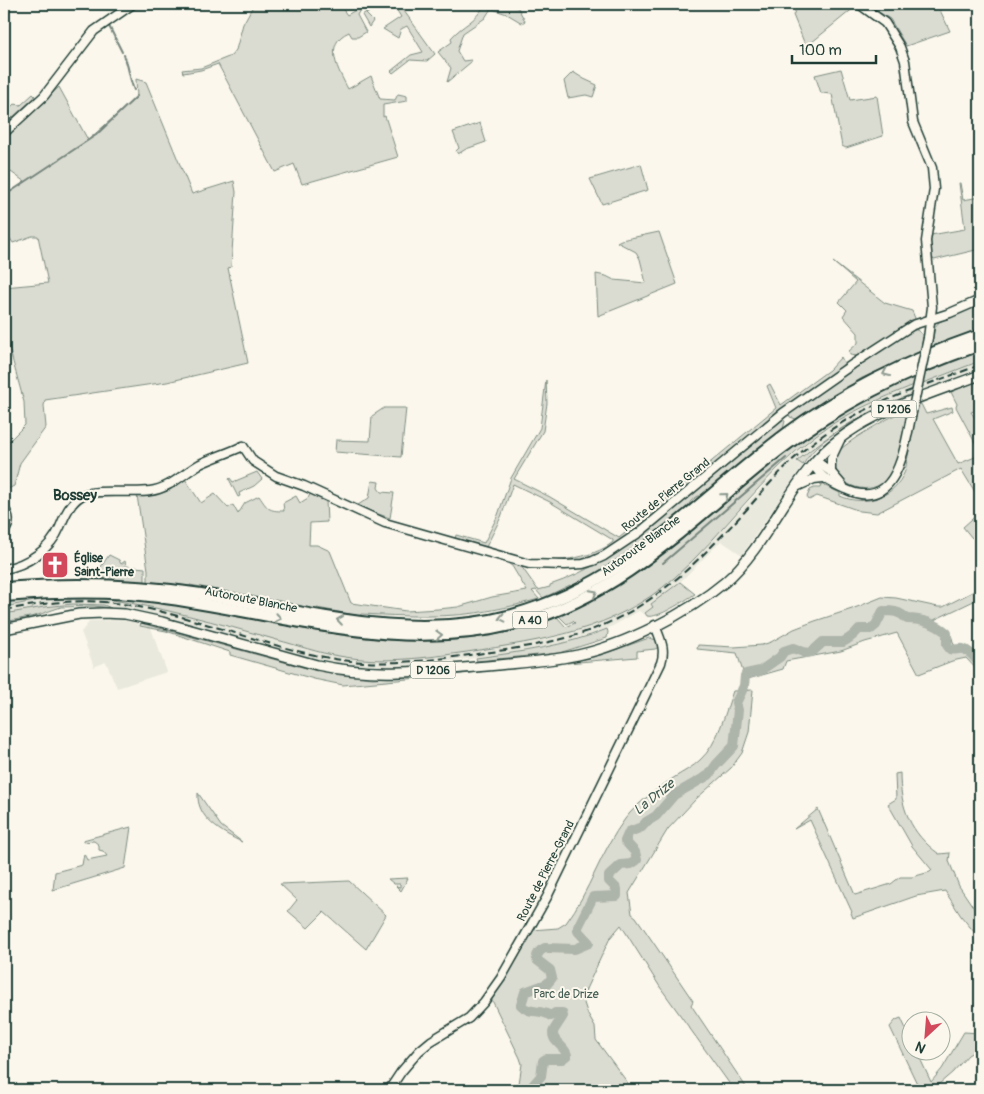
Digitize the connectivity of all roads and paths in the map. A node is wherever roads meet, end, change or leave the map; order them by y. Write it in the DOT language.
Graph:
graph roads {
  1 [pos="133,4"];
  2 [pos="859,4"];
  3 [pos="4,133"];
  4 [pos="980,300"];
  5 [pos="931,319"];
  6 [pos="912,326"];
  7 [pos="929,335"];
  8 [pos="980,335"];
  9 [pos="980,345"];
  10 [pos="980,375"];
  11 [pos="840,440"];
  12 [pos="815,462"];
  13 [pos="832,472"];
  14 [pos="823,478"];
  15 [pos="796,487"];
  16 [pos="846,490"];
  17 [pos="4,508"];
  18 [pos="4,532"];
  19 [pos="5,568"];
  20 [pos="4,588"];
  21 [pos="4,596"];
  22 [pos="655,625"];
  23 [pos="6,627"];
  24 [pos="389,1090"];
  1 -- 3 [label="street"];
  2 -- 5 [label="street"];
  4 -- 5 [label="street, Route de Pierre Grand"];
  5 -- 6 [label="street, Route de Pierre Grand"];
  5 -- 7 [label="street"];
  6 -- 7 [label="street"];
  6 -- 19 [label="street, Route de Pierre Grand"];
  7 -- 16 [label="street, bridge"];
  8 -- 20 [label="highway, Autoroute Blanche / A 40, one-way"];
  21 -- 9 [label="highway, Autoroute Blanche / A 40, one-way"];
  10 -- 11 [label="main road, D 1206"];
  11 -- 12 [label="main road, D 1206"];
  11 -- 13 [label="street"];
  12 -- 13 [label="street"];
  12 -- 14 [label="street"];
  12 -- 15 [label="main road, D 1206"];
  13 -- 16 [label="street"];
  14 -- 15 [label="street"];
  14 -- 16 [label="street"];
  15 -- 22 [label="main road, D 1206"];
  17 -- 18 [label="street"];
  22 -- 23 [label="main road, D 1206"];
  22 -- 24 [label="street, Route de Pierre-Grand"];
}
